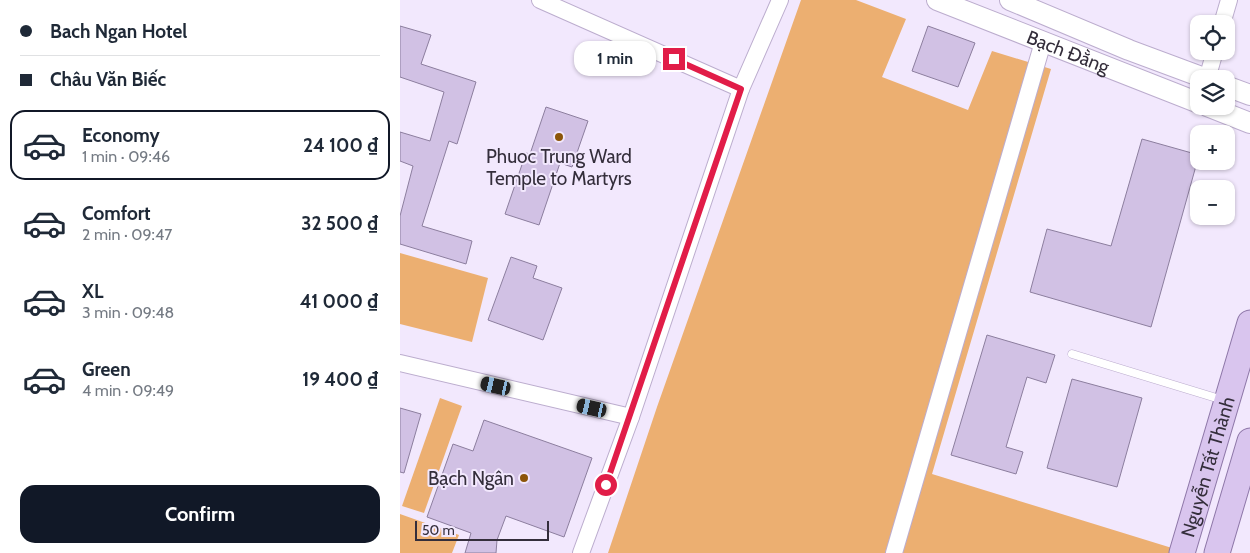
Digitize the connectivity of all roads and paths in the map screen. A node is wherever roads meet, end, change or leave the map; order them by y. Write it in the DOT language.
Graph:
graph roads {
  1 [pos="540,0"];
  2 [pos="780,0"];
  3 [pos="937,0"];
  4 [pos="1010,0"];
  5 [pos="1229,0"];
  6 [pos="1225,15"];
  7 [pos="1043,42"];
  8 [pos="1190,73"];
  9 [pos="741,89"];
  10 [pos="1235,89"];
  11 [pos="1250,95"];
  12 [pos="1190,99"];
  13 [pos="1229,115"];
  14 [pos="1250,123"];
  15 [pos="1250,323"];
  16 [pos="1072,354"];
  17 [pos="400,363"];
  18 [pos="1227,401"];
  19 [pos="630,417"];
  20 [pos="1250,441"];
  21 [pos="581,553"];
  22 [pos="894,553"];
  23 [pos="1182,553"];
  24 [pos="1218,553"];
  1 -- 9 [label="street"];
  2 -- 9 [label="street"];
  3 -- 7 [label="street, Bạch Đằng"];
  4 -- 8 [label="street, Bạch Đằng"];
  5 -- 6 [label="street"];
  7 -- 12 [label="street, Bạch Đằng"];
  7 -- 22 [label="street"];
  9 -- 19 [label="street"];
  10 -- 11 [label="street"];
  13 -- 14 [label="street"];
  15 -- 18 [label="main road, Nguyễn Tất Thành"];
  16 -- 18 [label="lane"];
  17 -- 19 [label="street"];
  18 -- 23 [label="main road, Nguyễn Tất Thành"];
  19 -- 21 [label="street"];
  20 -- 24 [label="main road, Nguyễn Tất Thành"];
}
